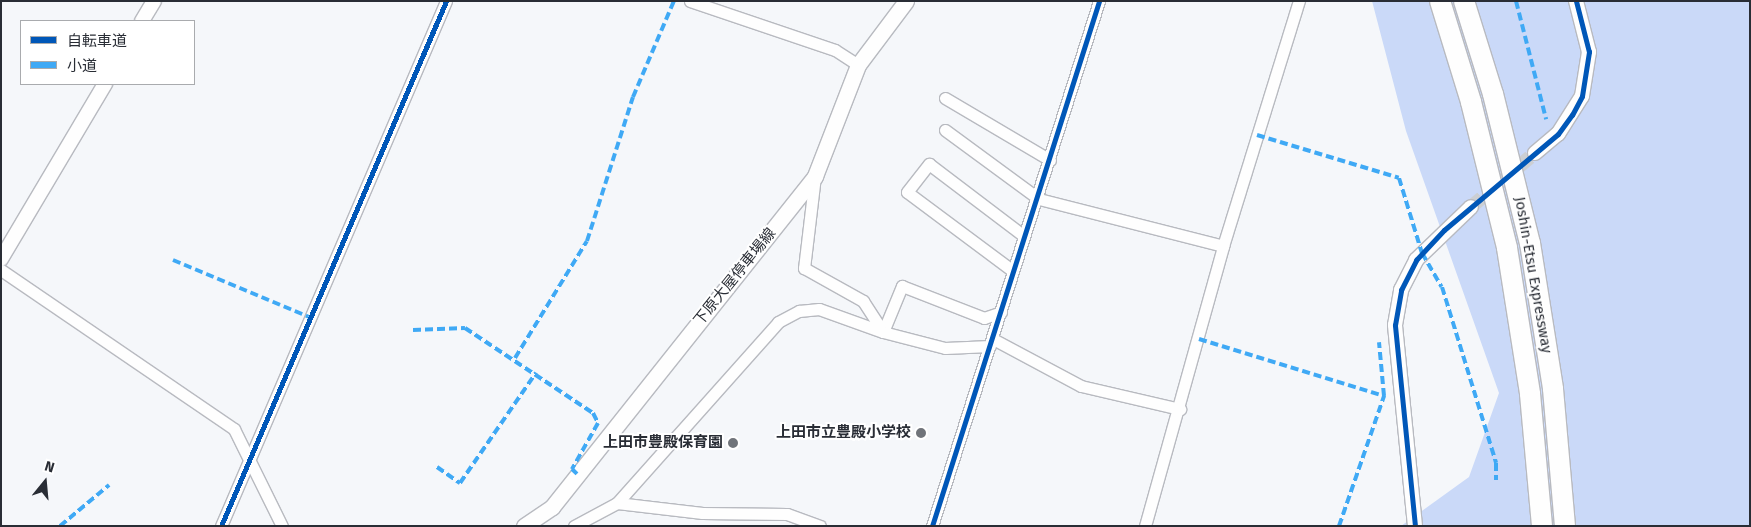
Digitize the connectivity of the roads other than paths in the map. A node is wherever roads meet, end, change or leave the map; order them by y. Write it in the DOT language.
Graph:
graph roads {
  1 [pos="154,1"];
  2 [pos="446,1"];
  3 [pos="690,1"];
  4 [pos="906,1"];
  5 [pos="1099,1"];
  6 [pos="1299,1"];
  7 [pos="1440,1"];
  8 [pos="1464,1"];
  9 [pos="1576,1"];
  10 [pos="143,20"];
  11 [pos="858,66"];
  12 [pos="104,85"];
  13 [pos="945,98"];
  14 [pos="944,130"];
  15 [pos="1535,153"];
  16 [pos="1050,160"];
  17 [pos="816,176"];
  18 [pos="1039,199"];
  19 [pos="1471,207"];
  20 [pos="1024,236"];
  21 [pos="1223,246"];
  22 [pos="1,259"];
  23 [pos="1,270"];
  24 [pos="1013,271"];
  25 [pos="1001,312"];
  26 [pos="883,332"];
  27 [pos="992,342"];
  28 [pos="1180,409"];
  29 [pos="251,456"];
  30 [pos="617,503"];
  31 [pos="221,526"];
  32 [pos="282,526"];
  33 [pos="524,526"];
  34 [pos="574,526"];
  35 [pos="820,526"];
  36 [pos="932,526"];
  37 [pos="1145,526"];
  38 [pos="1416,526"];
  39 [pos="1542,526"];
  40 [pos="1565,526"];
  1 -- 10 [label="street"];
  2 -- 29 [label="street"];
  3 -- 11 [label="street"];
  4 -- 11 [label="main road, 下原大屋停車場線"];
  5 -- 16 [label="street"];
  6 -- 21 [label="street"];
  7 -- 39 [label="highway, Joshin-Etsu Expressway"];
  8 -- 40 [label="highway, Joshin-Etsu Expressway"];
  9 -- 15 [label="street"];
  11 -- 17 [label="main road, 下原大屋停車場線"];
  12 -- 22 [label="street"];
  13 -- 16 [label="street"];
  14 -- 18 [label="street"];
  16 -- 18 [label="street"];
  17 -- 26 [label="street"];
  17 -- 33 [label="main road, 下原大屋停車場線"];
  18 -- 20 [label="street"];
  18 -- 21 [label="street"];
  19 -- 38 [label="street"];
  20 -- 24 [label="street"];
  20 -- 24 [label="street"];
  21 -- 28 [label="street"];
  23 -- 29 [label="street"];
  24 -- 25 [label="street"];
  25 -- 26 [label="street"];
  25 -- 27 [label="street"];
  26 -- 27 [label="street"];
  26 -- 30 [label="street"];
  27 -- 28 [label="street"];
  27 -- 36 [label="street"];
  28 -- 37 [label="street"];
  29 -- 31 [label="street"];
  29 -- 32 [label="street"];
  30 -- 34 [label="street"];
  30 -- 35 [label="street"];
}
